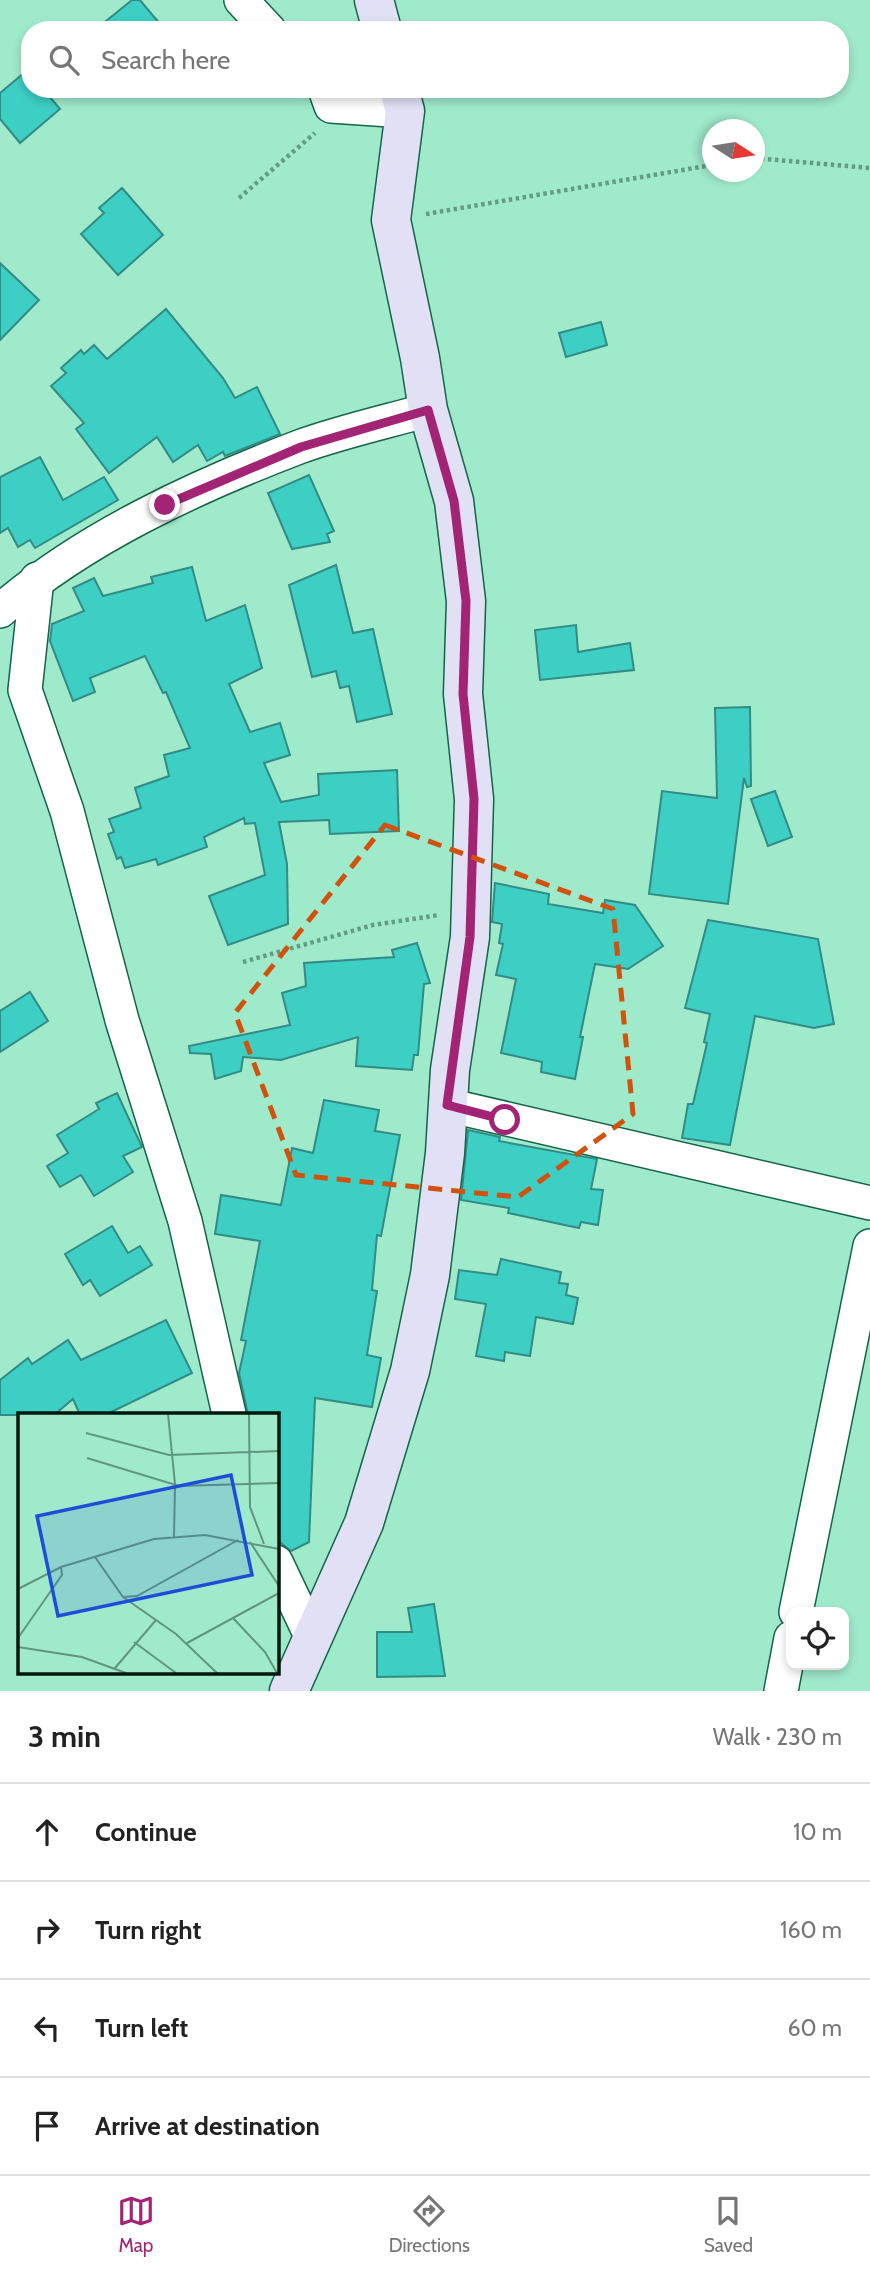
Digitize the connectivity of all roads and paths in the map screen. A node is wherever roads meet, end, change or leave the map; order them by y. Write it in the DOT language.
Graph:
graph roads {
  1 [pos="241,0"];
  2 [pos="374,0"];
  3 [pos="261,21"];
  4 [pos="380,21"];
  5 [pos="328,98"];
  6 [pos="353,98"];
  7 [pos="402,100"];
  8 [pos="765,159"];
  9 [pos="702,167"];
  10 [pos="870,168"];
  11 [pos="239,198"];
  12 [pos="391,220"];
  13 [pos="428,410"];
  14 [pos="37,579"];
  15 [pos="0,611"];
  16 [pos="471,909"];
  17 [pos="243,962"];
  18 [pos="447,1105"];
  19 [pos="870,1203"];
  20 [pos="870,1246"];
  21 [pos="229,1413"];
  22 [pos="278,1566"];
  23 [pos="797,1607"];
  24 [pos="312,1638"];
  25 [pos="786,1664"];
  26 [pos="289,1691"];
  27 [pos="781,1691"];
  1 -- 3 [label="street"];
  2 -- 4 [label="main road"];
  5 -- 11 [label="path"];
  6 -- 7 [label="street"];
  7 -- 12 [label="main road"];
  8 -- 10 [label="path"];
  9 -- 12 [label="path"];
  12 -- 13 [label="main road"];
  13 -- 14 [label="street"];
  13 -- 16 [label="main road"];
  14 -- 15 [label="street"];
  14 -- 21 [label="street"];
  16 -- 17 [label="path"];
  16 -- 18 [label="main road"];
  18 -- 19 [label="street"];
  18 -- 24 [label="main road"];
  20 -- 23 [label="street"];
  22 -- 24 [label="street"];
  24 -- 26 [label="main road"];
  25 -- 27 [label="street"];
}
